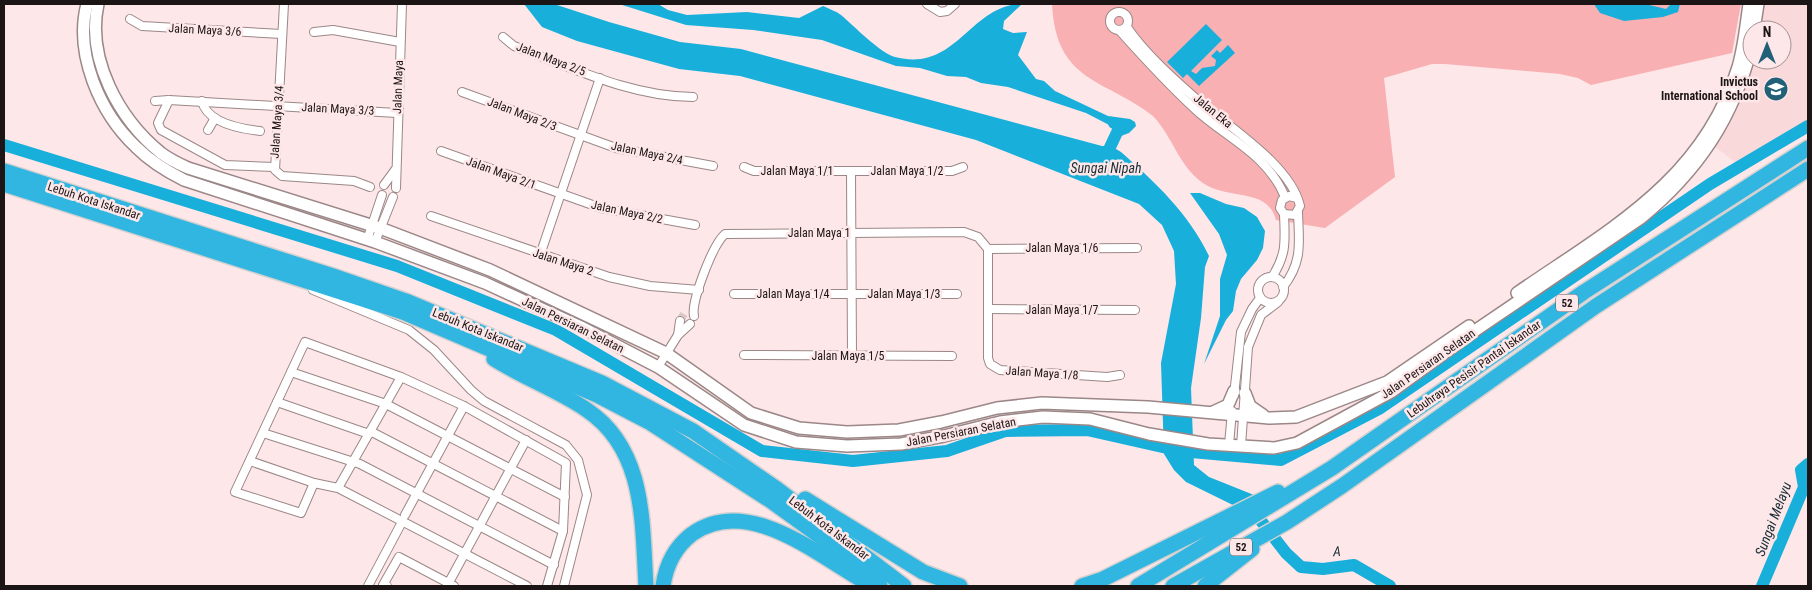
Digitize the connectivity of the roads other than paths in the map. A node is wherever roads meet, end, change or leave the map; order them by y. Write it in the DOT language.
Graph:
graph roads {
  1 [pos="87,4"];
  2 [pos="98,4"];
  3 [pos="284,4"];
  4 [pos="402,4"];
  5 [pos="926,4"];
  6 [pos="955,4"];
  7 [pos="1749,4"];
  8 [pos="1758,4"];
  9 [pos="130,19"];
  10 [pos="1756,20"];
  11 [pos="314,32"];
  12 [pos="282,34"];
  13 [pos="503,37"];
  14 [pos="400,42"];
  15 [pos="1745,70"];
  16 [pos="600,78"];
  17 [pos="462,92"];
  18 [pos="693,97"];
  19 [pos="169,100"];
  20 [pos="155,101"];
  21 [pos="202,102"];
  22 [pos="278,106"];
  23 [pos="397,113"];
  24 [pos="215,118"];
  25 [pos="208,130"];
  26 [pos="260,131"];
  27 [pos="582,137"];
  28 [pos="1808,148"];
  29 [pos="441,151"];
  30 [pos="713,166"];
  31 [pos="274,167"];
  32 [pos="744,167"];
  33 [pos="963,167"];
  34 [pos="1808,169"];
  35 [pos="395,170"];
  36 [pos="4,171"];
  37 [pos="851,171"];
  38 [pos="4,184"];
  39 [pos="384,185"];
  40 [pos="370,187"];
  41 [pos="396,188"];
  42 [pos="382,195"];
  43 [pos="560,195"];
  44 [pos="1285,197"];
  45 [pos="393,198"];
  46 [pos="1296,198"];
  47 [pos="1298,213"];
  48 [pos="1284,214"];
  49 [pos="431,216"];
  50 [pos="695,225"];
  51 [pos="376,227"];
  52 [pos="853,233"];
  53 [pos="163,234"];
  54 [pos="371,241"];
  55 [pos="1137,248"];
  56 [pos="988,249"];
  57 [pos="540,255"];
  58 [pos="1272,277"];
  59 [pos="1284,286"];
  60 [pos="699,290"];
  61 [pos="734,294"];
  62 [pos="852,294"];
  63 [pos="957,294"];
  64 [pos="1260,298"];
  65 [pos="1278,302"];
  66 [pos="988,309"];
  67 [pos="1135,310"];
  68 [pos="690,312"];
  69 [pos="680,321"];
  70 [pos="690,324"];
  71 [pos="453,332"];
  72 [pos="678,335"];
  73 [pos="666,353"];
  74 [pos="744,355"];
  75 [pos="852,356"];
  76 [pos="952,356"];
  77 [pos="658,367"];
  78 [pos="291,372"];
  79 [pos="1120,375"];
  80 [pos="401,377"];
  81 [pos="1239,392"];
  82 [pos="277,402"];
  83 [pos="386,404"];
  84 [pos="464,406"];
  85 [pos="1318,411"];
  86 [pos="1206,412"];
  87 [pos="1237,415"];
  88 [pos="1269,418"];
  89 [pos="1327,426"];
  90 [pos="693,431"];
  91 [pos="370,432"];
  92 [pos="263,433"];
  93 [pos="448,436"];
  94 [pos="526,440"];
  95 [pos="1235,446"];
  96 [pos="250,461"];
  97 [pos="353,462"];
  98 [pos="433,464"];
  99 [pos="510,468"];
  100 [pos="1332,468"];
  101 [pos="314,483"];
  102 [pos="338,488"];
  103 [pos="417,494"];
  104 [pos="496,496"];
  105 [pos="565,497"];
  106 [pos="404,519"];
  107 [pos="1286,522"];
  108 [pos="479,526"];
  109 [pos="563,531"];
  110 [pos="464,554"];
  111 [pos="554,565"];
  112 [pos="450,585"];
  113 [pos="368,586"];
  114 [pos="387,586"];
  115 [pos="527,586"];
  116 [pos="547,586"];
  117 [pos="564,586"];
  118 [pos="646,586"];
  119 [pos="663,586"];
  120 [pos="872,586"];
  121 [pos="880,586"];
  122 [pos="904,586"];
  123 [pos="960,586"];
  124 [pos="1082,586"];
  125 [pos="1138,586"];
  126 [pos="1173,586"];
  127 [pos="1205,586"];
  1 -- 54 [label="street, Jalan Persiaran Selatan"];
  2 -- 51 [label="street, Jalan Persiaran Selatan"];
  3 -- 12 [label="street, Jalan Maya 3/4"];
  4 -- 14 [label="street, Jalan Maya"];
  5 -- 6 [label="street"];
  7 -- 85 [label="street, Jalan Persiaran Selatan"];
  8 -- 10 [label="street"];
  9 -- 12 [label="street, Jalan Maya 3/6"];
  11 -- 14 [label="street"];
  12 -- 22 [label="street, Jalan Maya 3/4"];
  13 -- 16 [label="street, Jalan Maya 2/5"];
  14 -- 23 [label="street, Jalan Maya"];
  15 -- 89 [label="street, Jalan Persiaran Selatan"];
  16 -- 18 [label="street, Jalan Maya 2/5"];
  16 -- 27 [label="street"];
  17 -- 27 [label="street, Jalan Maya 2/3"];
  19 -- 20 [label="street, Jalan Maya 3/3"];
  19 -- 21 [label="street, Jalan Maya 3/3"];
  19 -- 31 [label="street"];
  21 -- 22 [label="street, Jalan Maya 3/3"];
  21 -- 24 [label="street"];
  22 -- 23 [label="street, Jalan Maya 3/3"];
  22 -- 31 [label="street, Jalan Maya 3/4"];
  23 -- 35 [label="street, Jalan Maya"];
  24 -- 25 [label="street"];
  24 -- 26 [label="street"];
  27 -- 30 [label="street, Jalan Maya 2/4"];
  27 -- 43 [label="street"];
  28 -- 100 [label="highway, Lebuhraya Pesisir Pantai Iskandar / 52"];
  29 -- 43 [label="street, Jalan Maya 2/1"];
  31 -- 40 [label="street, Jalan Maya 3/4"];
  32 -- 37 [label="street, Jalan Maya 1/1"];
  33 -- 37 [label="street, Jalan Maya 1/2"];
  34 -- 107 [label="highway, Lebuhraya Pesisir Pantai Iskandar / 52"];
  35 -- 39 [label="street"];
  35 -- 41 [label="street, Jalan Maya"];
  36 -- 90 [label="highway, Lebuh Kota Iskandar"];
  37 -- 52 [label="street"];
  38 -- 53 [label="highway, Lebuh Kota Iskandar"];
  42 -- 51 [label="street"];
  43 -- 50 [label="street, Jalan Maya 2/2"];
  43 -- 57 [label="street"];
  44 -- 46 [label="street"];
  44 -- 46 [label="street, Jalan Eka"];
  44 -- 48 [label="street, Jalan Eka"];
  45 -- 51 [label="street"];
  46 -- 47 [label="street, Jalan Eka"];
  47 -- 48 [label="street"];
  47 -- 59 [label="street, Jalan Eka"];
  48 -- 58 [label="street, Jalan Eka"];
  49 -- 57 [label="street, Jalan Maya 2"];
  51 -- 54 [label="street"];
  51 -- 73 [label="street, Jalan Persiaran Selatan"];
  52 -- 56 [label="street, Jalan Maya 1"];
  52 -- 60 [label="street, Jalan Maya 1"];
  52 -- 62 [label="street"];
  53 -- 71 [label="highway, Lebuh Kota Iskandar"];
  53 -- 117 [label="street"];
  54 -- 77 [label="street, Jalan Persiaran Selatan"];
  55 -- 56 [label="street, Jalan Maya 1/6"];
  56 -- 66 [label="street, Jalan Maya 1/8"];
  57 -- 60 [label="street, Jalan Maya 2"];
  58 -- 59 [label="street"];
  58 -- 64 [label="street, Jalan Eka"];
  59 -- 65 [label="street, Jalan Eka"];
  60 -- 68 [label="street, Jalan Maya 1"];
  61 -- 62 [label="street, Jalan Maya 1/4"];
  62 -- 63 [label="street, Jalan Maya 1/3"];
  62 -- 75 [label="street"];
  64 -- 65 [label="street"];
  64 -- 81 [label="street, Jalan Eka"];
  65 -- 81 [label="street, Jalan Eka"];
  66 -- 67 [label="street, Jalan Maya 1/7"];
  66 -- 79 [label="street, Jalan Maya 1/8"];
  69 -- 72 [label="street"];
  70 -- 72 [label="street"];
  71 -- 118 [label="highway"];
  71 -- 121 [label="highway, Lebuh Kota Iskandar"];
  72 -- 73 [label="street"];
  73 -- 77 [label="street"];
  73 -- 86 [label="street, Jalan Persiaran Selatan"];
  74 -- 75 [label="street, Jalan Maya 1/5"];
  75 -- 76 [label="street, Jalan Maya 1/5"];
  77 -- 95 [label="street, Jalan Persiaran Selatan"];
  78 -- 80 [label="street"];
  78 -- 82 [label="street"];
  78 -- 83 [label="street"];
  80 -- 83 [label="street"];
  80 -- 84 [label="street"];
  81 -- 86 [label="street"];
  81 -- 87 [label="street, Jalan Eka"];
  81 -- 87 [label="street, Jalan Eka"];
  81 -- 88 [label="street"];
  82 -- 91 [label="street"];
  82 -- 92 [label="street"];
  83 -- 91 [label="street"];
  83 -- 93 [label="street"];
  84 -- 93 [label="street"];
  84 -- 94 [label="street"];
  85 -- 88 [label="street, Jalan Persiaran Selatan"];
  85 -- 89 [label="street"];
  86 -- 87 [label="street, Jalan Persiaran Selatan"];
  87 -- 88 [label="street, Jalan Persiaran Selatan"];
  87 -- 95 [label="street, Jalan Eka"];
  87 -- 95 [label="street, Jalan Eka"];
  89 -- 95 [label="street, Jalan Persiaran Selatan"];
  90 -- 122 [label="highway, Lebuh Kota Iskandar"];
  90 -- 123 [label="highway"];
  91 -- 97 [label="street"];
  91 -- 98 [label="street"];
  92 -- 96 [label="street"];
  92 -- 97 [label="street"];
  93 -- 98 [label="street"];
  93 -- 99 [label="street"];
  94 -- 99 [label="street"];
  94 -- 105 [label="street"];
  96 -- 101 [label="street"];
  96 -- 101 [label="street"];
  97 -- 102 [label="street"];
  97 -- 103 [label="street"];
  98 -- 103 [label="street"];
  98 -- 104 [label="street"];
  99 -- 104 [label="street"];
  99 -- 105 [label="street"];
  100 -- 124 [label="highway"];
  100 -- 125 [label="highway, Lebuhraya Pesisir Pantai Iskandar / 52"];
  101 -- 102 [label="street"];
  102 -- 106 [label="street"];
  103 -- 106 [label="street"];
  103 -- 108 [label="street"];
  104 -- 108 [label="street"];
  104 -- 109 [label="street"];
  105 -- 109 [label="street"];
  106 -- 110 [label="street"];
  106 -- 113 [label="street"];
  107 -- 126 [label="highway, Lebuhraya Pesisir Pantai Iskandar / 52"];
  107 -- 127 [label="highway"];
  108 -- 110 [label="street"];
  108 -- 111 [label="street"];
  109 -- 111 [label="street"];
  110 -- 112 [label="street"];
  110 -- 115 [label="street"];
  111 -- 116 [label="street"];
  112 -- 114 [label="street"];
  119 -- 120 [label="highway"];
}
